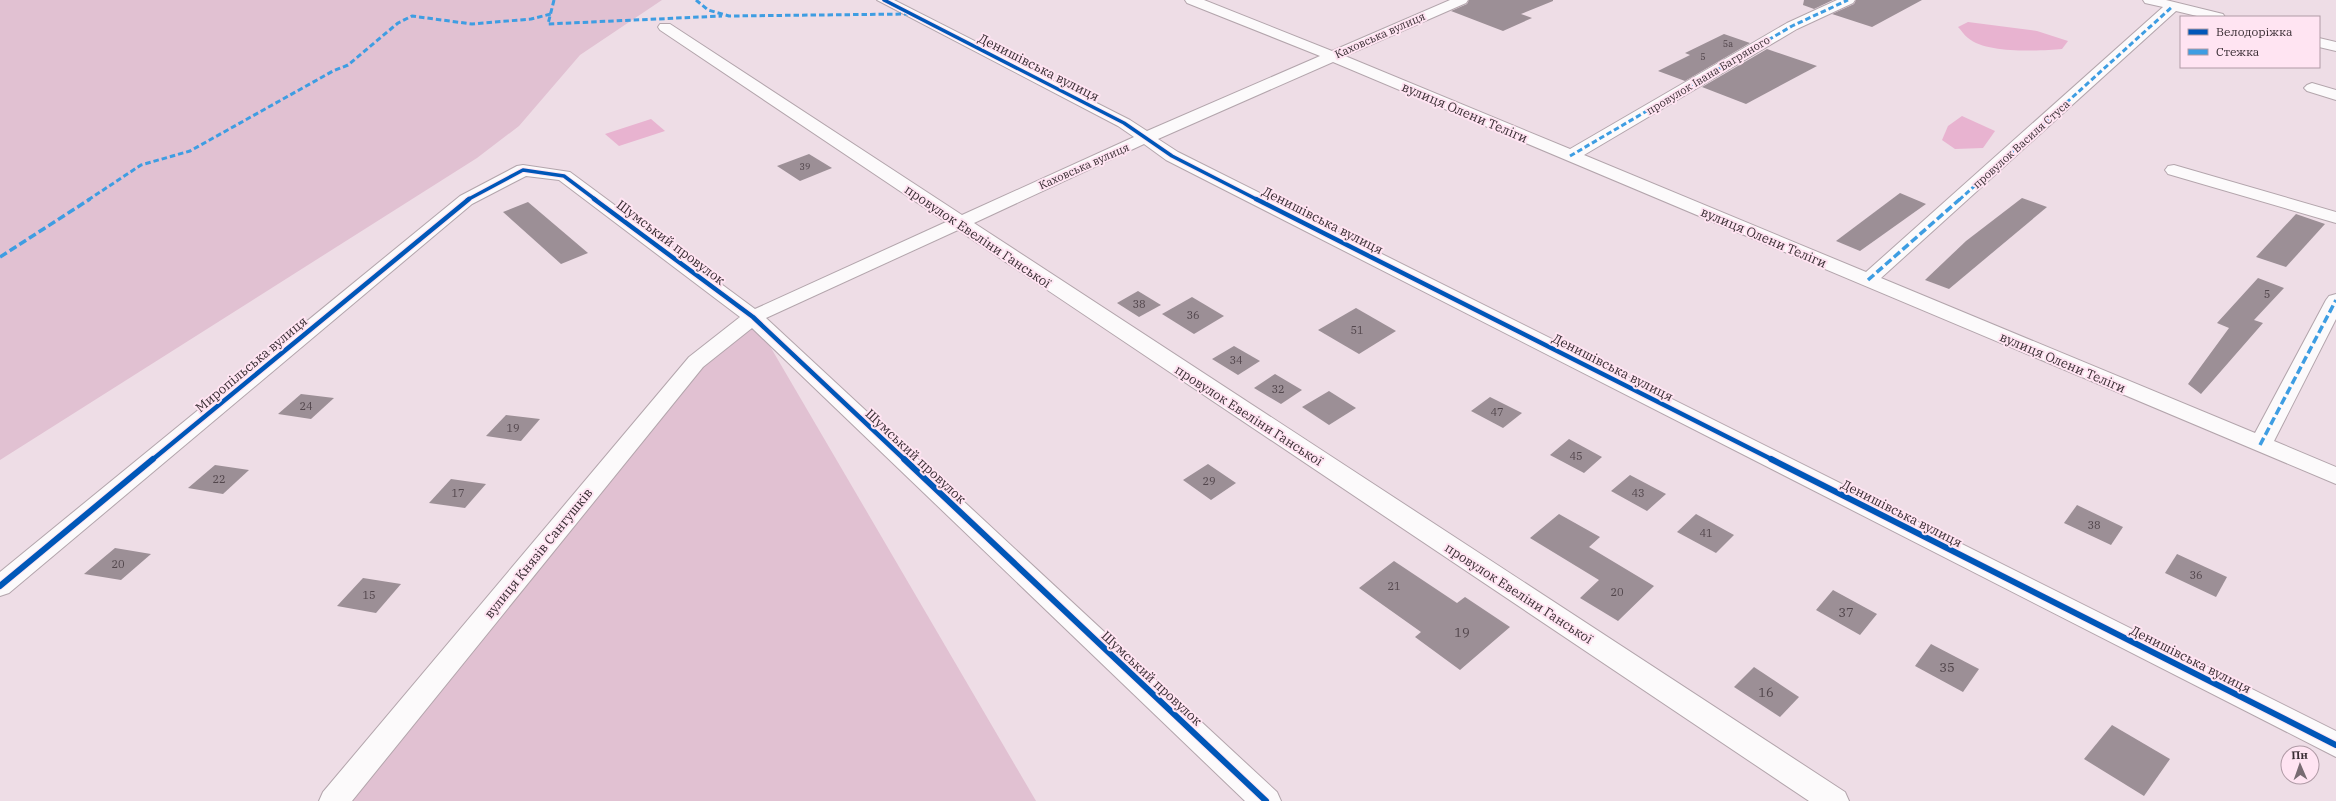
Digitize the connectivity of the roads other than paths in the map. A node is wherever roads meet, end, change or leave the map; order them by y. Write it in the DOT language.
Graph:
graph roads {
  1 [pos="884,0"];
  2 [pos="1461,0"];
  3 [pos="1846,0"];
  4 [pos="2150,0"];
  5 [pos="1205,2"];
  6 [pos="2173,6"];
  7 [pos="2214,16"];
  8 [pos="664,27"];
  9 [pos="2320,42"];
  10 [pos="2336,47"];
  11 [pos="1332,56"];
  12 [pos="2312,88"];
  13 [pos="2336,95"];
  14 [pos="1145,138"];
  15 [pos="1570,156"];
  16 [pos="523,170"];
  17 [pos="2174,170"];
  18 [pos="2336,218"];
  19 [pos="958,223"];
  20 [pos="1868,280"];
  21 [pos="2336,300"];
  22 [pos="754,317"];
  23 [pos="2260,445"];
  24 [pos="2336,476"];
  25 [pos="0,586"];
  26 [pos="2336,745"];
  27 [pos="334,801"];
  28 [pos="1266,801"];
  29 [pos="1834,801"];
  1 -- 14 [label="street, Денишівська вулиця"];
  2 -- 11 [label="street, Каховська вулиця"];
  3 -- 15 [label="street, провулок Івана Багряного"];
  4 -- 6 [label="street"];
  5 -- 11 [label="street, вулиця Олени Теліги"];
  6 -- 7 [label="street"];
  6 -- 20 [label="street, провулок Василя Стуса"];
  8 -- 19 [label="street, провулок Евеліни Ганської"];
  9 -- 10 [label="street"];
  11 -- 14 [label="street, Каховська вулиця"];
  11 -- 15 [label="street, вулиця Олени Теліги"];
  12 -- 13 [label="street"];
  14 -- 19 [label="street, Каховська вулиця"];
  14 -- 26 [label="street, Денишівська вулиця"];
  15 -- 20 [label="street, вулиця Олени Теліги"];
  16 -- 22 [label="street, Шумський провулок"];
  16 -- 25 [label="street, Миропільська вулиця"];
  17 -- 18 [label="street"];
  19 -- 22 [label="street, Каховська вулиця"];
  19 -- 29 [label="street, провулок Евеліни Ганської"];
  20 -- 23 [label="street, вулиця Олени Теліги"];
  21 -- 23 [label="street"];
  22 -- 27 [label="street, вулиця Князів Сангушків"];
  22 -- 28 [label="street, Шумський провулок"];
  23 -- 24 [label="street, вулиця Олени Теліги"];
}
